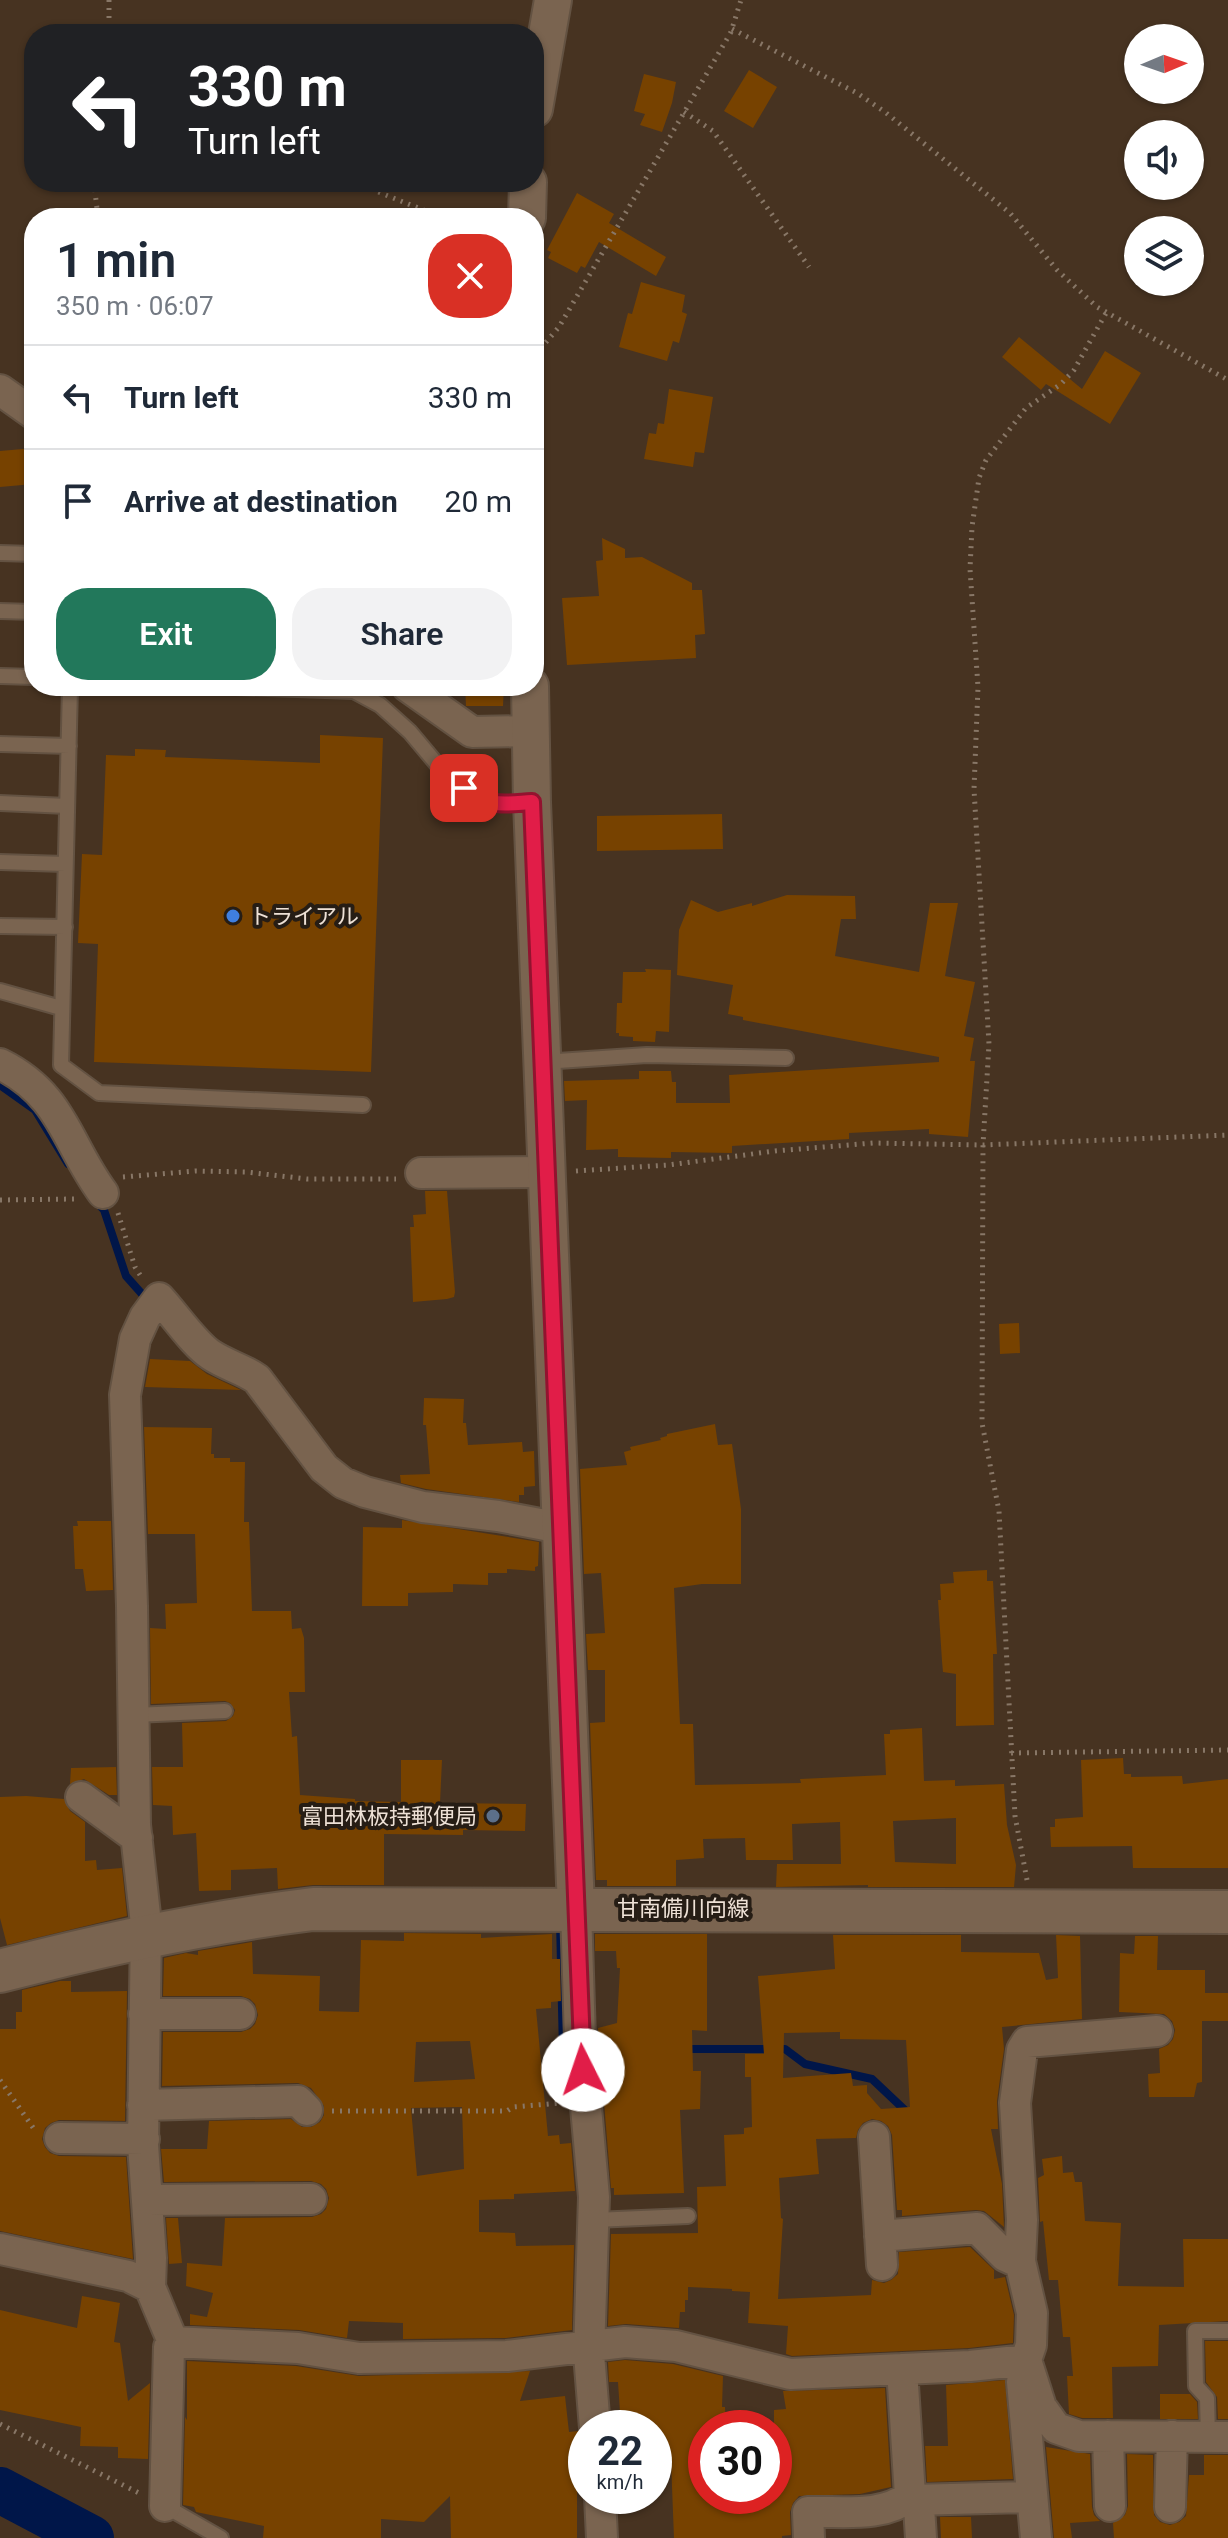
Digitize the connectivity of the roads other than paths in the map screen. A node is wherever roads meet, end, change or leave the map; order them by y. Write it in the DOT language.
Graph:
graph roads {
  1 [pos="553,0"];
  2 [pos="544,52"];
  3 [pos="0,390"];
  4 [pos="24,407"];
  5 [pos="0,553"];
  6 [pos="24,554"];
  7 [pos="0,611"];
  8 [pos="24,612"];
  9 [pos="0,676"];
  10 [pos="24,677"];
  11 [pos="70,696"];
  12 [pos="363,696"];
  13 [pos="421,696"];
  14 [pos="530,696"];
  15 [pos="531,731"];
  16 [pos="0,744"];
  17 [pos="69,746"];
  18 [pos="532,802"];
  19 [pos="0,803"];
  20 [pos="67,806"];
  21 [pos="0,862"];
  22 [pos="65,864"];
  23 [pos="0,926"];
  24 [pos="65,927"];
  25 [pos="0,991"];
  26 [pos="61,1008"];
  27 [pos="786,1058"];
  28 [pos="543,1062"];
  29 [pos="0,1064"];
  30 [pos="363,1105"];
  31 [pos="547,1172"];
  32 [pos="421,1173"];
  33 [pos="103,1193"];
  34 [pos="561,1528"];
  35 [pos="225,1711"];
  36 [pos="134,1715"];
  37 [pos="81,1797"];
  38 [pos="137,1838"];
  39 [pos="576,1908"];
  40 [pos="1228,1912"];
  41 [pos="146,1936"];
  42 [pos="0,1971"];
  43 [pos="144,2014"];
  44 [pos="240,2014"];
  45 [pos="1157,2031"];
  46 [pos="143,2105"];
  47 [pos="307,2110"];
  48 [pos="874,2137"];
  49 [pos="60,2138"];
  50 [pos="144,2139"];
  51 [pos="311,2199"];
  52 [pos="147,2200"];
  53 [pos="688,2216"];
  54 [pos="594,2220"];
  55 [pos="0,2249"];
  56 [pos="1020,2263"];
  57 [pos="150,2287"];
  58 [pos="1228,2331"];
  59 [pos="173,2342"];
  60 [pos="589,2347"];
  61 [pos="1023,2360"];
  62 [pos="902,2369"];
  63 [pos="594,2410"];
  64 [pos="1108,2436"];
  65 [pos="1172,2436"];
  66 [pos="1218,2437"];
  67 [pos="1032,2497"];
  68 [pos="911,2498"];
  69 [pos="165,2506"];
  70 [pos="1110,2506"];
  71 [pos="1170,2507"];
  72 [pos="601,2514"];
  73 [pos="221,2538"];
  74 [pos="602,2538"];
  75 [pos="809,2538"];
  76 [pos="921,2538"];
  77 [pos="1036,2538"];
  1 -- 2 [label="street"];
  3 -- 4 [label="street"];
  5 -- 6 [label="lane"];
  7 -- 8 [label="lane"];
  9 -- 10 [label="lane"];
  11 -- 17 [label="lane"];
  12 -- 18 [label="lane"];
  13 -- 15 [label="street"];
  14 -- 15 [label="street"];
  15 -- 18 [label="street"];
  16 -- 17 [label="lane"];
  17 -- 20 [label="lane"];
  18 -- 28 [label="street"];
  19 -- 20 [label="lane"];
  20 -- 22 [label="lane"];
  21 -- 22 [label="lane"];
  22 -- 24 [label="lane"];
  23 -- 24 [label="lane"];
  24 -- 26 [label="lane"];
  25 -- 26 [label="lane"];
  26 -- 30 [label="lane"];
  27 -- 28 [label="lane"];
  28 -- 31 [label="street"];
  29 -- 33 [label="street"];
  31 -- 32 [label="street"];
  31 -- 34 [label="street"];
  34 -- 36 [label="street"];
  34 -- 39 [label="street"];
  35 -- 36 [label="lane"];
  36 -- 38 [label="street"];
  37 -- 38 [label="street"];
  38 -- 41 [label="street"];
  39 -- 40 [label="main road, 甘南備川向線"];
  39 -- 41 [label="main road, 甘南備川向線"];
  39 -- 54 [label="street"];
  41 -- 42 [label="main road, 甘南備川向線"];
  41 -- 43 [label="street"];
  43 -- 44 [label="street"];
  43 -- 46 [label="street"];
  45 -- 56 [label="street"];
  46 -- 47 [label="street"];
  46 -- 50 [label="street"];
  48 -- 56 [label="street"];
  49 -- 50 [label="street"];
  50 -- 52 [label="street"];
  51 -- 52 [label="street"];
  52 -- 57 [label="street"];
  53 -- 54 [label="lane"];
  54 -- 60 [label="street"];
  55 -- 57 [label="street"];
  56 -- 61 [label="street"];
  57 -- 59 [label="street"];
  58 -- 66 [label="lane"];
  59 -- 60 [label="street"];
  59 -- 69 [label="street"];
  60 -- 62 [label="street"];
  60 -- 63 [label="street"];
  61 -- 62 [label="street"];
  61 -- 64 [label="street"];
  61 -- 67 [label="street"];
  62 -- 68 [label="street"];
  64 -- 65 [label="street"];
  64 -- 70 [label="street"];
  65 -- 66 [label="street"];
  65 -- 71 [label="street"];
  67 -- 68 [label="street"];
  67 -- 77 [label="street"];
  68 -- 75 [label="street"];
  68 -- 76 [label="street"];
  69 -- 73 [label="lane"];
  72 -- 74 [label="street"];
}
